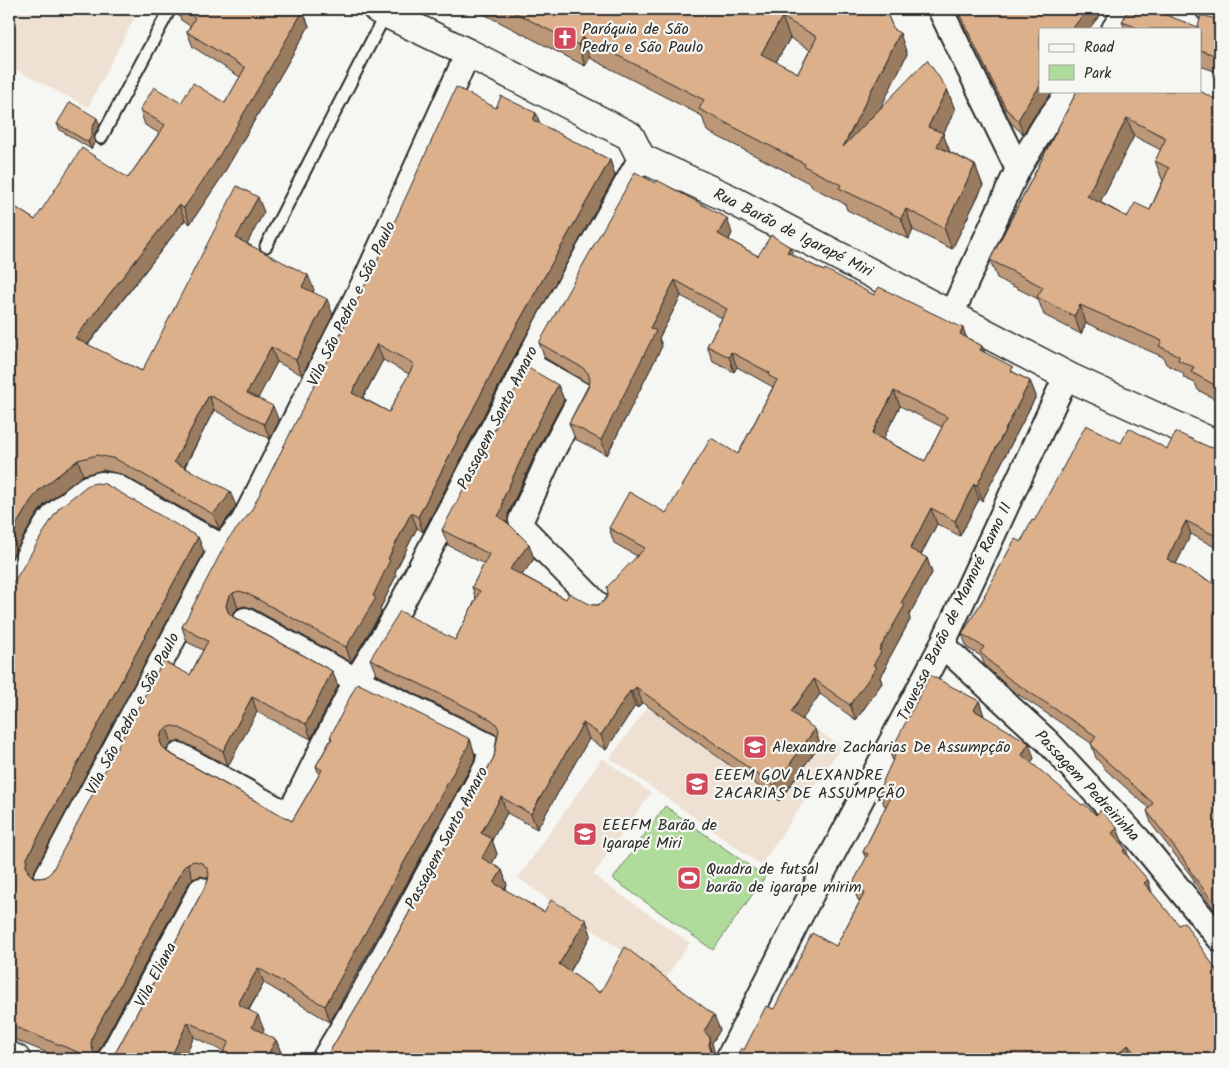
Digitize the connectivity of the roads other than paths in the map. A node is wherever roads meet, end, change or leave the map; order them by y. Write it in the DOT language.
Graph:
graph roads {
  1 [pos="170,9"];
  2 [pos="940,9"];
  3 [pos="1128,9"];
  4 [pos="1208,9"];
  5 [pos="381,11"];
  6 [pos="1220,12"];
  7 [pos="1115,28"];
  8 [pos="468,53"];
  9 [pos="1069,92"];
  10 [pos="101,138"];
  11 [pos="641,158"];
  12 [pos="1018,169"];
  13 [pos="266,246"];
  14 [pos="951,315"];
  15 [pos="526,363"];
  16 [pos="1069,377"];
  17 [pos="1220,446"];
  18 [pos="222,547"];
  19 [pos="9,588"];
  20 [pos="600,606"];
  21 [pos="245,620"];
  22 [pos="942,645"];
  23 [pos="356,680"];
  24 [pos="179,756"];
  25 [pos="45,880"];
  26 [pos="201,890"];
  27 [pos="1220,939"];
  28 [pos="9,1056"];
  29 [pos="16,1059"];
  30 [pos="110,1059"];
  31 [pos="324,1059"];
  32 [pos="728,1059"];
  1 -- 10 [label="lane"];
  2 -- 12 [label="street"];
  3 -- 7 [label="street"];
  4 -- 6 [label="street"];
  5 -- 8 [label="main road"];
  5 -- 13 [label="lane"];
  8 -- 11 [label="main road"];
  8 -- 18 [label="street, Vila São Pedro e São Paulo"];
  9 -- 12 [label="street"];
  11 -- 14 [label="main road, Rua Barão de Igarapé Miri"];
  11 -- 15 [label="street, Passagem Santo Amaro"];
  12 -- 14 [label="street"];
  14 -- 16 [label="main road, Rua Barão de Igarapé Miri"];
  15 -- 20 [label="street"];
  15 -- 23 [label="street, Passagem Santo Amaro"];
  16 -- 17 [label="main road, Rua Barão de Igarapé Miri"];
  16 -- 22 [label="street, Travessa Barão de Mamoré Ramo II"];
  18 -- 19 [label="street"];
  18 -- 25 [label="street, Vila São Pedro e São Paulo"];
  21 -- 23 [label="street, Passagem Santo Amaro"];
  22 -- 27 [label="street, Passagem Pedreirinha"];
  22 -- 32 [label="street, Travessa Barão de Mamoré Ramo II"];
  23 -- 24 [label="street, Passagem Santo Amaro"];
  23 -- 31 [label="street, Passagem Santo Amaro"];
  26 -- 30 [label="street, Vila Eliana"];
  28 -- 29 [label="main road"];
}
